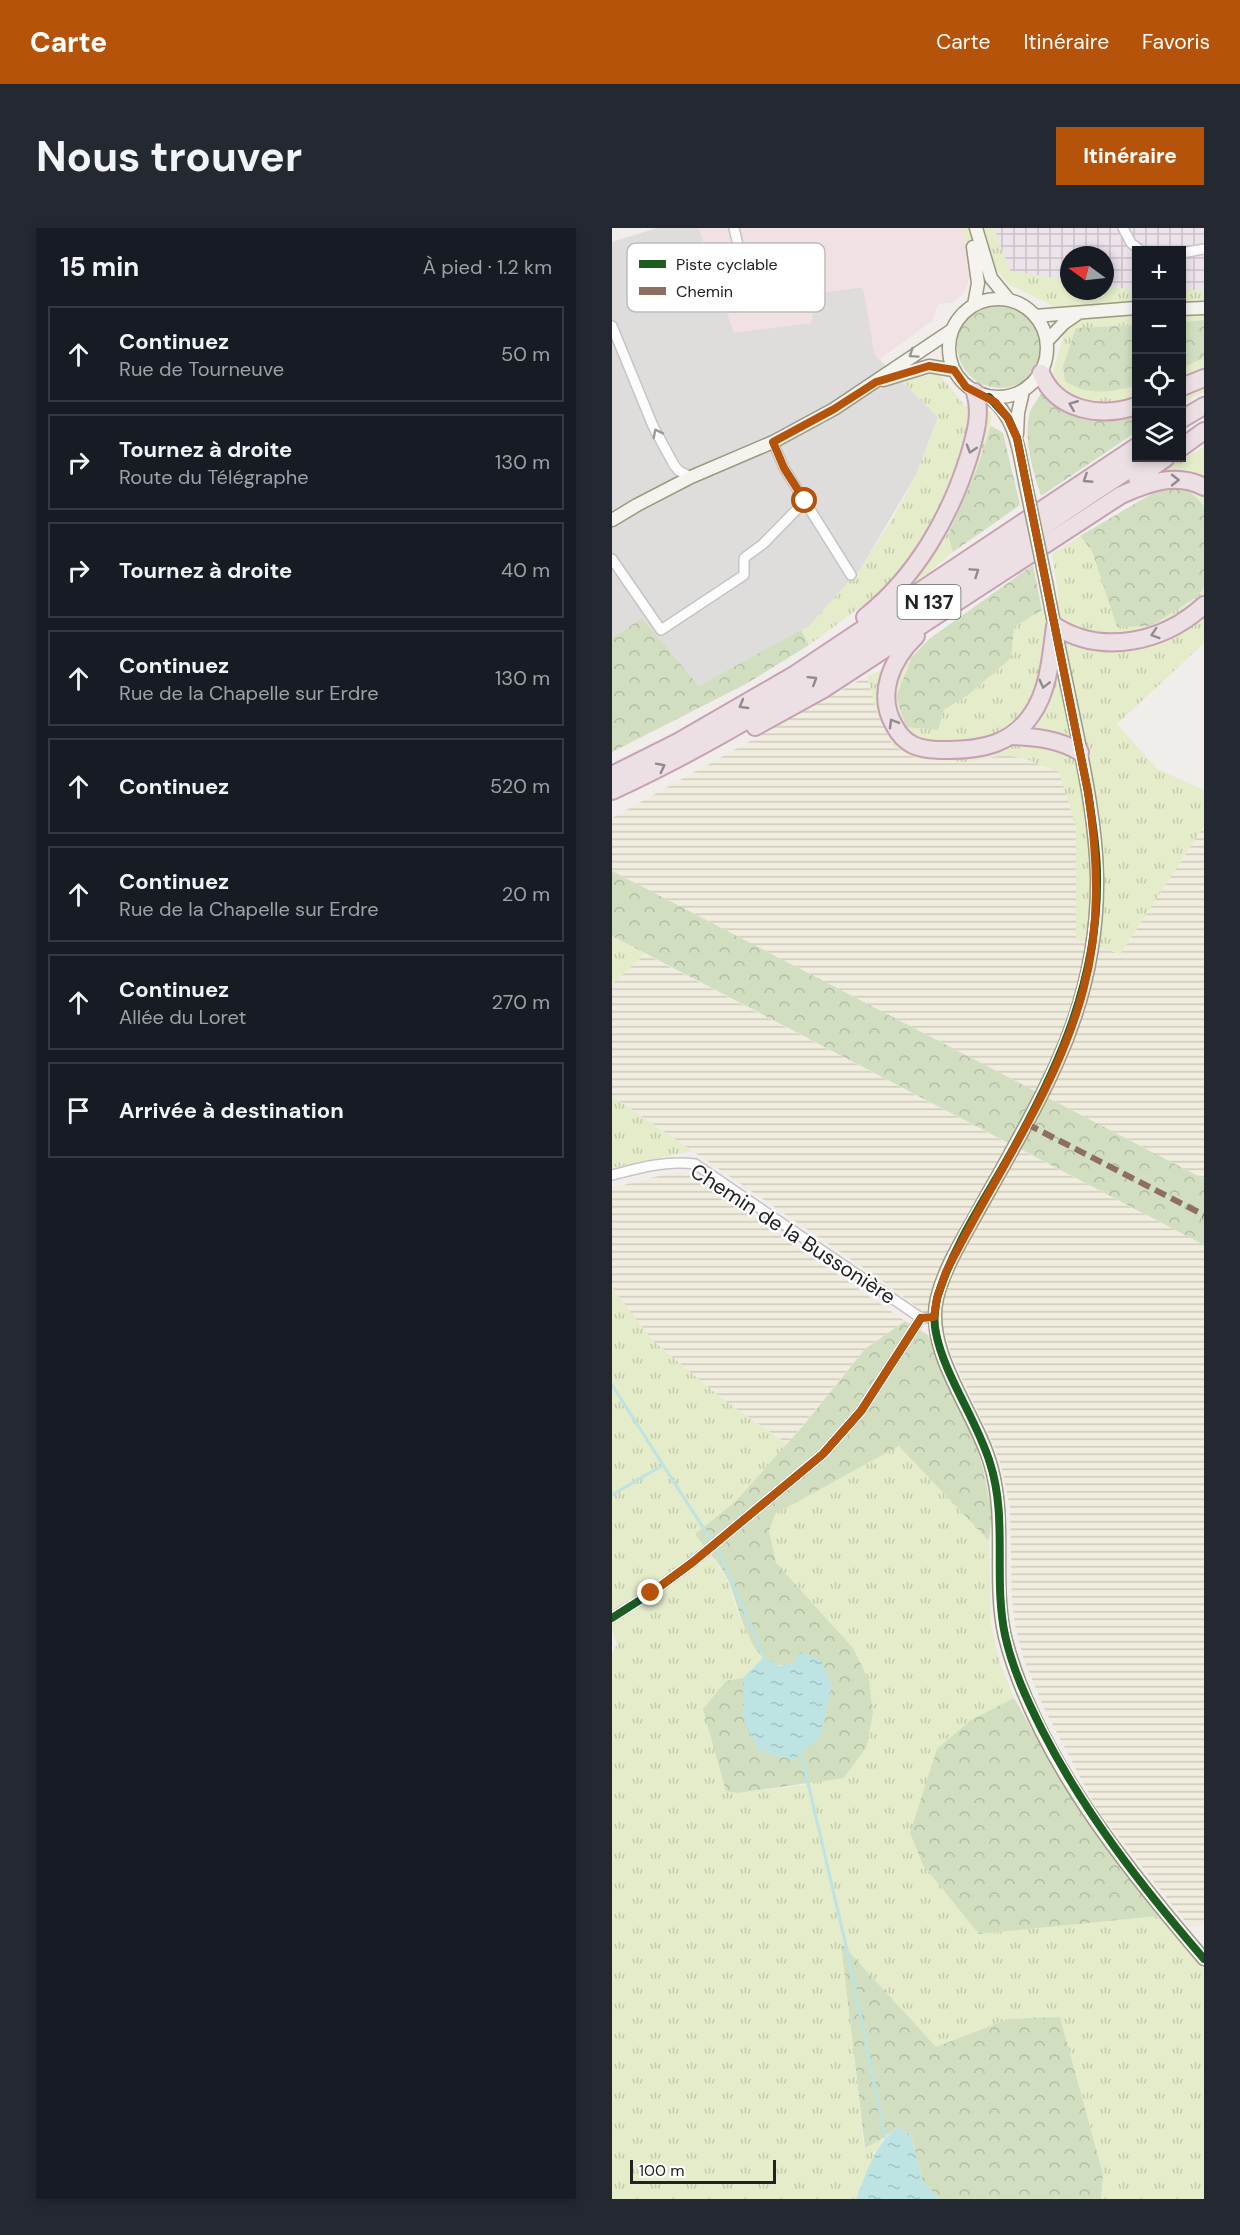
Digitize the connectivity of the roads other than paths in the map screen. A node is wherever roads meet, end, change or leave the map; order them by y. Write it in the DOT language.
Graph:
graph roads {
  1 [pos="734,228"];
  2 [pos="969,228"];
  3 [pos="976,228"];
  4 [pos="1123,228"];
  5 [pos="738,243"];
  6 [pos="1135,246"];
  7 [pos="1204,249"];
  8 [pos="1186,252"];
  9 [pos="1009,300"];
  10 [pos="974,305"];
  11 [pos="1132,308"];
  12 [pos="1204,308"];
  13 [pos="1186,309"];
  14 [pos="1077,314"];
  15 [pos="1035,316"];
  16 [pos="613,330"];
  17 [pos="952,330"];
  18 [pos="1047,341"];
  19 [pos="954,370"];
  20 [pos="1041,373"];
  21 [pos="1204,378"];
  22 [pos="876,382"];
  23 [pos="1186,385"];
  24 [pos="1023,391"];
  25 [pos="982,395"];
  26 [pos="1204,406"];
  27 [pos="1132,407"];
  28 [pos="1186,417"];
  29 [pos="1204,422"];
  30 [pos="1204,431"];
  31 [pos="1186,433"];
  32 [pos="1017,438"];
  33 [pos="773,442"];
  34 [pos="1186,444"];
  35 [pos="1132,450"];
  36 [pos="1141,462"];
  37 [pos="1160,462"];
  38 [pos="692,477"];
  39 [pos="1204,487"];
  40 [pos="805,501"];
  41 [pos="612,520"];
  42 [pos="612,559"];
  43 [pos="1014,565"];
  44 [pos="851,575"];
  45 [pos="1204,604"];
  46 [pos="949,609"];
  47 [pos="1054,626"];
  48 [pos="794,675"];
  49 [pos="1011,736"];
  50 [pos="708,742"];
  51 [pos="1080,752"];
  52 [pos="612,775"];
  53 [pos="612,791"];
  54 [pos="612,1175"];
  55 [pos="934,1317"];
  56 [pos="921,1318"];
  57 [pos="612,1618"];
  58 [pos="1204,1959"];
  1 -- 5 [label="street"];
  2 -- 10 [label="street"];
  3 -- 9 [label="street"];
  4 -- 6 [label="street"];
  7 -- 8 [label="street"];
  9 -- 10 [label="street"];
  9 -- 15 [label="street"];
  10 -- 17 [label="street"];
  11 -- 14 [label="street"];
  12 -- 13 [label="street"];
  14 -- 15 [label="street"];
  14 -- 18 [label="street"];
  15 -- 18 [label="street"];
  38 -- 16 [label="street, one-way"];
  17 -- 19 [label="street"];
  17 -- 22 [label="street, one-way"];
  18 -- 20 [label="street"];
  19 -- 22 [label="street"];
  19 -- 25 [label="street"];
  20 -- 24 [label="street"];
  27 -- 20 [label="highway, one-way"];
  21 -- 23 [label="highway"];
  22 -- 33 [label="street"];
  24 -- 25 [label="street"];
  24 -- 32 [label="street"];
  25 -- 32 [label="street"];
  25 -- 48 [label="highway, one-way"];
  26 -- 28 [label="highway"];
  29 -- 31 [label="highway"];
  30 -- 34 [label="highway"];
  32 -- 47 [label="street, bridge"];
  33 -- 38 [label="street"];
  33 -- 40 [label="street"];
  35 -- 48 [label="highway, N 137, one-way"];
  50 -- 36 [label="highway, N 137, one-way"];
  37 -- 43 [label="highway"];
  38 -- 41 [label="street"];
  43 -- 39 [label="highway, one-way"];
  40 -- 42 [label="street"];
  40 -- 44 [label="street"];
  43 -- 46 [label="highway"];
  45 -- 47 [label="highway, one-way"];
  49 -- 46 [label="highway, one-way"];
  46 -- 50 [label="highway"];
  47 -- 49 [label="highway, one-way"];
  47 -- 51 [label="street"];
  48 -- 52 [label="highway, N 137, one-way"];
  49 -- 51 [label="highway"];
  53 -- 50 [label="highway, N 137, one-way"];
  51 -- 55 [label="street"];
  54 -- 56 [label="street, Chemin de la Bussonière"];
  55 -- 56 [label="street"];
  55 -- 58 [label="street"];
  56 -- 57 [label="street"];
}
